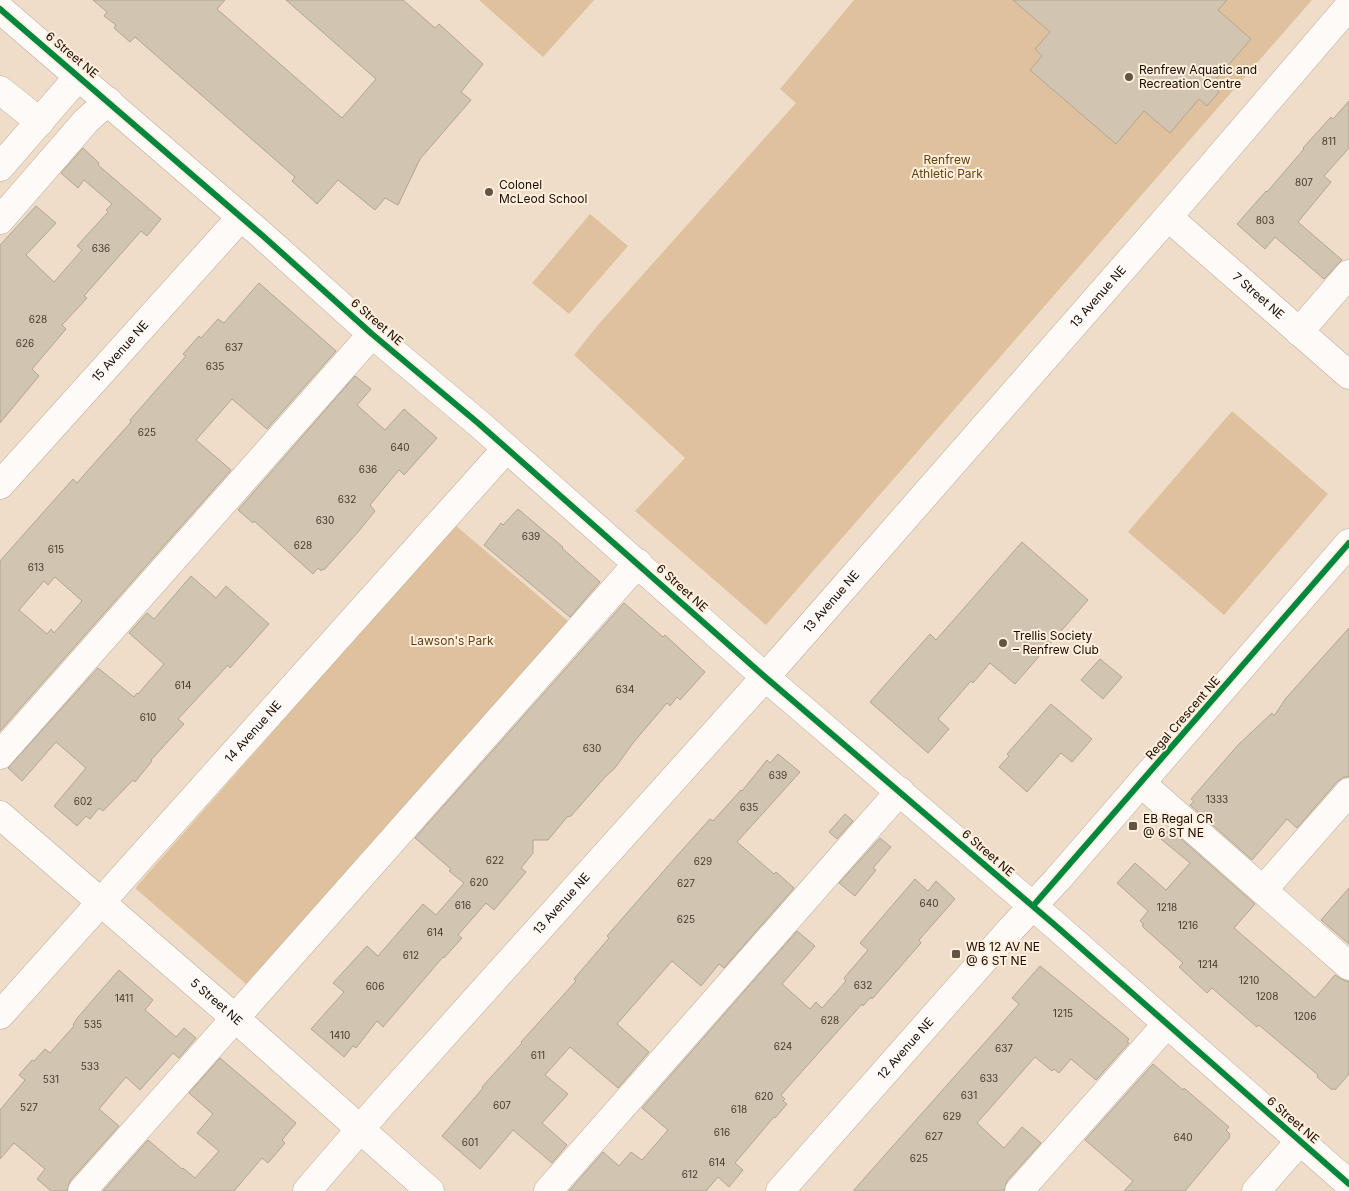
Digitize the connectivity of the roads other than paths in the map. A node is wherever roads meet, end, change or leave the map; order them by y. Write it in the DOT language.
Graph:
graph roads {
  1 [pos="1349,6"];
  2 [pos="0,9"];
  3 [pos="79,76"];
  4 [pos="0,90"];
  5 [pos="108,101"];
  6 [pos="40,122"];
  7 [pos="0,167"];
  8 [pos="241,217"];
  9 [pos="1168,217"];
  10 [pos="0,220"];
  11 [pos="1349,274"];
  12 [pos="1299,332"];
  13 [pos="372,334"];
  14 [pos="1349,375"];
  15 [pos="506,449"];
  16 [pos="0,485"];
  17 [pos="1349,544"];
  18 [pos="638,563"];
  19 [pos="764,676"];
  20 [pos="0,755"];
  21 [pos="1141,783"];
  22 [pos="900,791"];
  23 [pos="1349,792"];
  24 [pos="0,815"];
  25 [pos="1263,890"];
  26 [pos="100,902"];
  27 [pos="1032,906"];
  28 [pos="1349,966"];
  29 [pos="0,1015"];
  30 [pos="235,1018"];
  31 [pos="1167,1024"];
  32 [pos="360,1130"];
  33 [pos="1300,1141"];
  34 [pos="1349,1184"];
  35 [pos="82,1191"];
  36 [pos="307,1191"];
  37 [pos="430,1191"];
  38 [pos="548,1191"];
  39 [pos="780,1191"];
  40 [pos="1019,1191"];
  41 [pos="1256,1191"];
  1 -- 9 [label="street, 13 Avenue NE"];
  2 -- 3 [label="street, 6 Street NE"];
  3 -- 5 [label="street, 6 Street NE"];
  3 -- 6 [label="street"];
  4 -- 6 [label="street"];
  5 -- 8 [label="street, 6 Street NE"];
  5 -- 10 [label="street"];
  6 -- 7 [label="street"];
  8 -- 13 [label="street, 6 Street NE"];
  8 -- 16 [label="street, 15 Avenue NE"];
  9 -- 12 [label="street, 7 Street NE"];
  9 -- 19 [label="street, 13 Avenue NE"];
  11 -- 12 [label="street"];
  12 -- 14 [label="street, 7 Street NE"];
  13 -- 15 [label="street, 6 Street NE"];
  13 -- 20 [label="street"];
  15 -- 18 [label="street, 6 Street NE"];
  15 -- 26 [label="street, 14 Avenue NE"];
  17 -- 21 [label="street, Regal Crescent NE"];
  18 -- 19 [label="street, 6 Street NE"];
  18 -- 30 [label="street"];
  19 -- 22 [label="street, 6 Street NE"];
  19 -- 32 [label="street, 13 Avenue NE"];
  21 -- 25 [label="street"];
  21 -- 27 [label="street, Regal Crescent NE"];
  22 -- 27 [label="street, 6 Street NE"];
  22 -- 38 [label="street"];
  23 -- 25 [label="street"];
  24 -- 26 [label="street, 5 Street NE"];
  25 -- 28 [label="street"];
  26 -- 29 [label="street, 14 Avenue NE"];
  26 -- 30 [label="street, 5 Street NE"];
  27 -- 31 [label="street, 6 Street NE"];
  27 -- 39 [label="street, 12 Avenue NE"];
  30 -- 32 [label="street, 5 Street NE"];
  30 -- 35 [label="street"];
  31 -- 33 [label="street, 6 Street NE"];
  31 -- 40 [label="street"];
  32 -- 36 [label="street, 13 Avenue NE"];
  32 -- 37 [label="street, 5 Street NE"];
  33 -- 34 [label="street, 6 Street NE"];
  33 -- 41 [label="street"];
}
